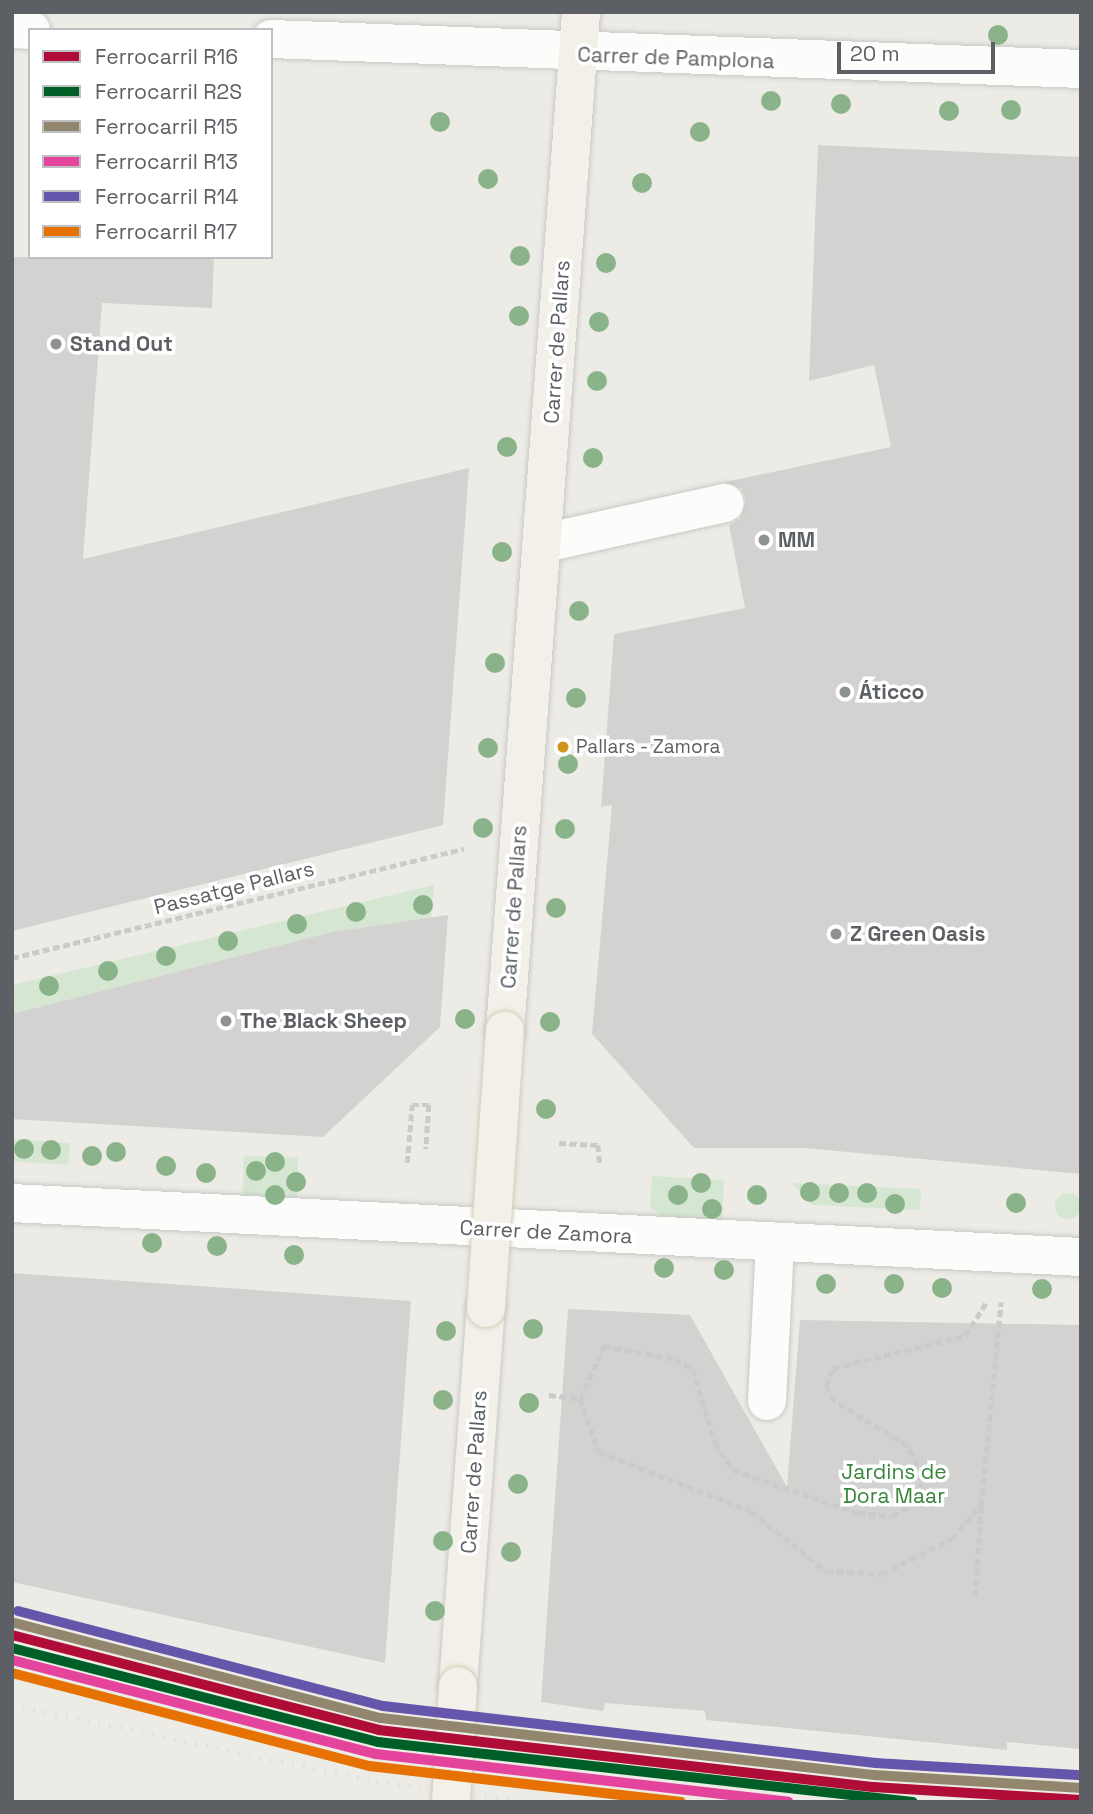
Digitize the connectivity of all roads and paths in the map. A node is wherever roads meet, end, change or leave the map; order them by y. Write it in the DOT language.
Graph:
graph roads {
  1 [pos="581,12"];
  2 [pos="273,39"];
  3 [pos="578,55"];
  4 [pos="1081,69"];
  5 [pos="725,503"];
  6 [pos="544,543"];
  7 [pos="464,849"];
  8 [pos="12,958"];
  9 [pos="559,1143"];
  10 [pos="426,1149"];
  11 [pos="407,1163"];
  12 [pos="600,1165"];
  13 [pos="12,1203"];
  14 [pos="775,1243"];
  15 [pos="1081,1257"];
  16 [pos="1001,1302"];
  17 [pos="580,1399"];
  18 [pos="767,1401"];
  19 [pos="981,1506"];
  20 [pos="975,1597"];
  21 [pos="451,1802"];
  1 -- 3 [label="main road, Carrer de Pallars"];
  2 -- 3 [label="street, Carrer de Pamplona"];
  3 -- 4 [label="street, Carrer de Pamplona"];
  3 -- 6 [label="main road, Carrer de Pallars"];
  5 -- 6 [label="street"];
  6 -- 21 [label="main road, Carrer de Pallars, bridge"];
  7 -- 8 [label="path, Passatge Pallars"];
  9 -- 12 [label="path"];
  10 -- 11 [label="path"];
  13 -- 14 [label="street, Carrer de Zamora"];
  14 -- 15 [label="street, Carrer de Zamora"];
  14 -- 18 [label="street"];
  16 -- 19 [label="path"];
  17 -- 19 [label="path"];
  19 -- 20 [label="path"];
}
